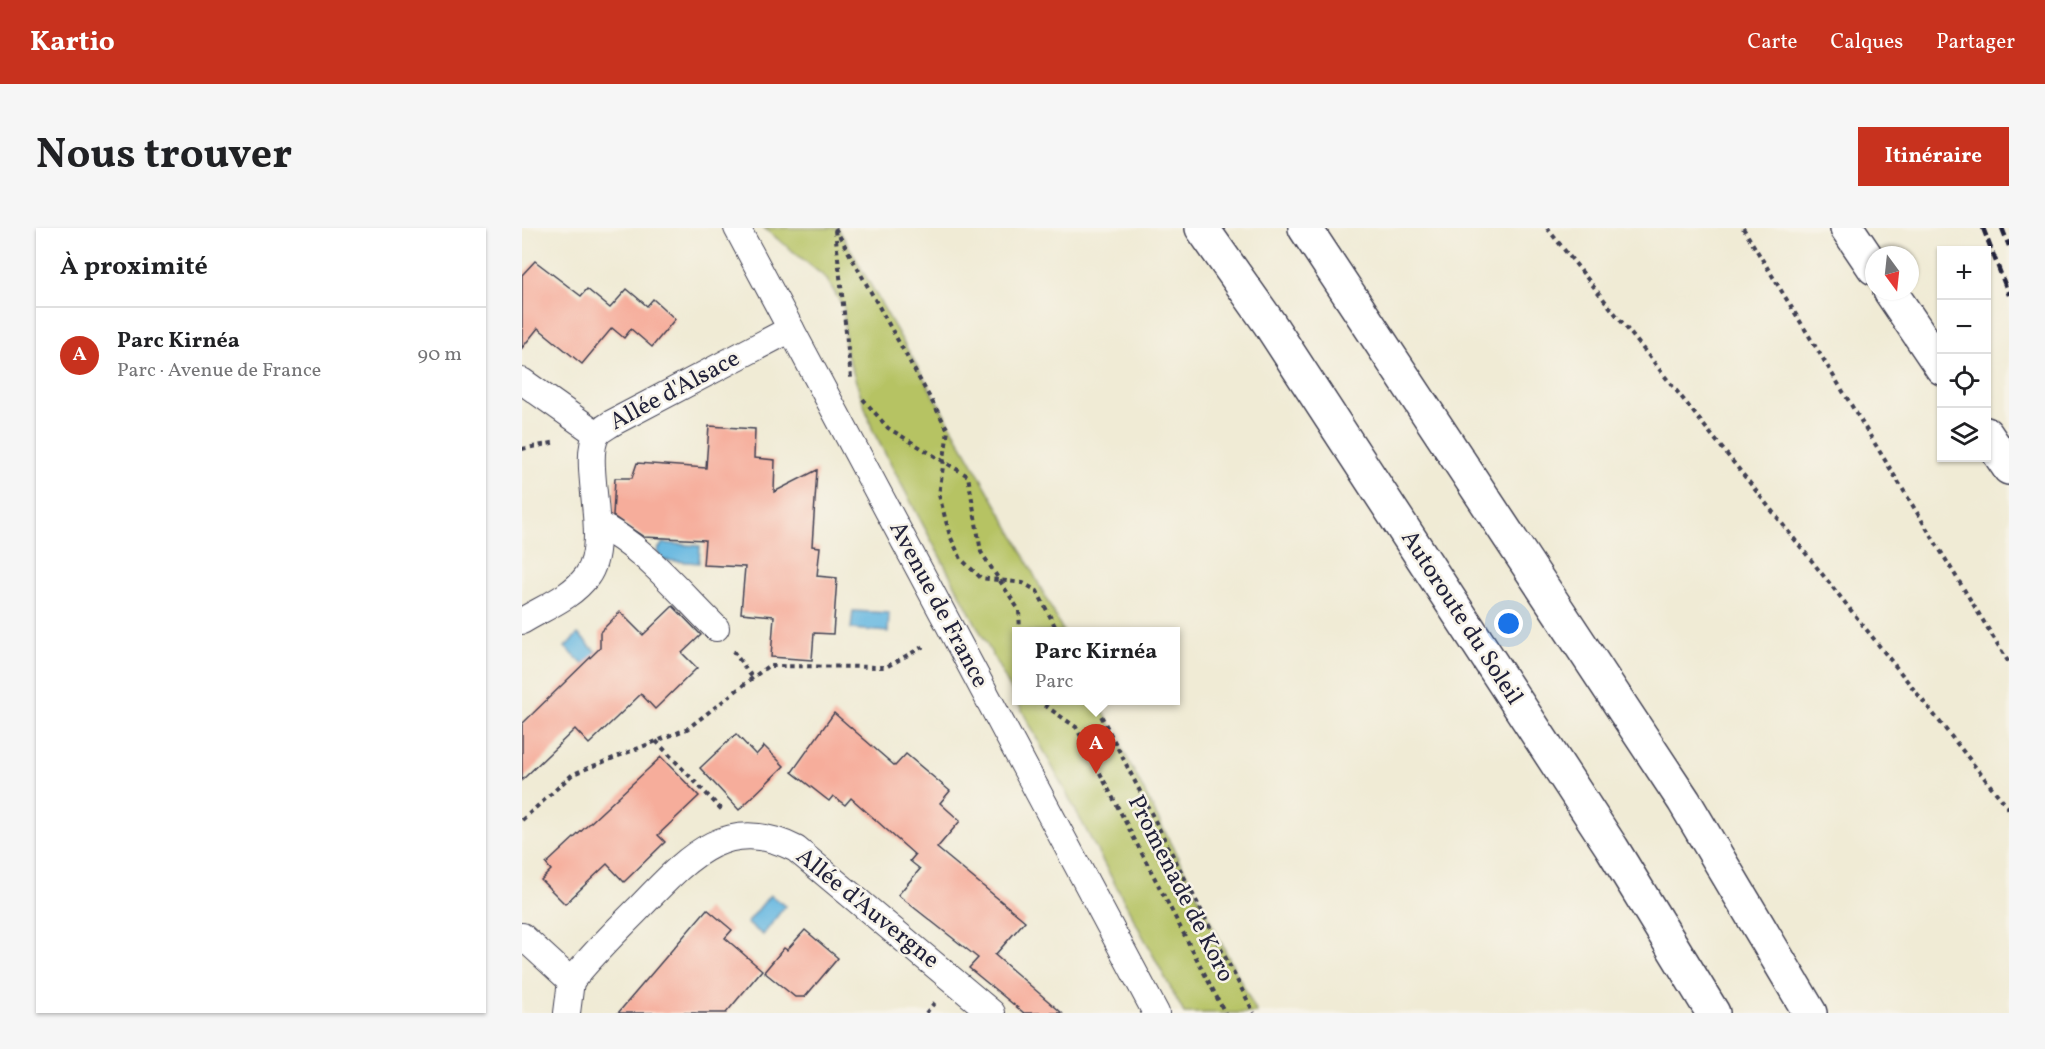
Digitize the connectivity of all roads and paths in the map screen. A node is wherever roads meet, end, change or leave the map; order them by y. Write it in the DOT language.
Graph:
graph roads {
  1 [pos="737,228"];
  2 [pos="835,228"];
  3 [pos="1202,228"];
  4 [pos="1305,228"];
  5 [pos="1547,228"];
  6 [pos="1743,228"];
  7 [pos="1847,228"];
  8 [pos="1865,255"];
  9 [pos="1896,300"];
  10 [pos="791,329"];
  11 [pos="1937,362"];
  12 [pos="522,381"];
  13 [pos="852,385"];
  14 [pos="858,393"];
  15 [pos="597,434"];
  16 [pos="1991,441"];
  17 [pos="944,461"];
  18 [pos="2009,468"];
  19 [pos="597,524"];
  20 [pos="1000,581"];
  21 [pos="522,621"];
  22 [pos="1020,627"];
  23 [pos="1055,627"];
  24 [pos="716,628"];
  25 [pos="951,630"];
  26 [pos="2009,663"];
  27 [pos="1044,705"];
  28 [pos="1097,705"];
  29 [pos="656,741"];
  30 [pos="2009,809"];
  31 [pos="522,820"];
  32 [pos="745,835"];
  33 [pos="522,936"];
  34 [pos="571,981"];
  35 [pos="567,1013"];
  36 [pos="992,1013"];
  37 [pos="1156,1013"];
  38 [pos="1225,1013"];
  39 [pos="1254,1013"];
  40 [pos="1713,1013"];
  41 [pos="1810,1013"];
  1 -- 10 [label="street, Avenue de France"];
  2 -- 13 [label="path"];
  2 -- 17 [label="path"];
  3 -- 40 [label="main road, Autoroute du Soleil"];
  4 -- 41 [label="main road"];
  5 -- 30 [label="path"];
  6 -- 26 [label="path"];
  7 -- 8 [label="main road"];
  9 -- 11 [label="main road"];
  10 -- 15 [label="street, Allée d'Alsace"];
  10 -- 25 [label="street, Avenue de France"];
  12 -- 15 [label="street"];
  14 -- 17 [label="path"];
  15 -- 19 [label="street, Allée d'Alsace"];
  16 -- 18 [label="main road"];
  17 -- 20 [label="path"];
  17 -- 20 [label="path"];
  19 -- 21 [label="street, Allée d'Alsace"];
  19 -- 24 [label="street"];
  20 -- 22 [label="path"];
  20 -- 23 [label="path"];
  25 -- 29 [label="path"];
  25 -- 37 [label="street, Avenue de France"];
  27 -- 38 [label="path, Promenade de Koro"];
  28 -- 39 [label="path"];
  29 -- 31 [label="path"];
  29 -- 32 [label="path"];
  32 -- 34 [label="street, Allée d'Auvergne"];
  32 -- 36 [label="street, Allée d'Auvergne"];
  33 -- 34 [label="street"];
  34 -- 35 [label="street"];
}
